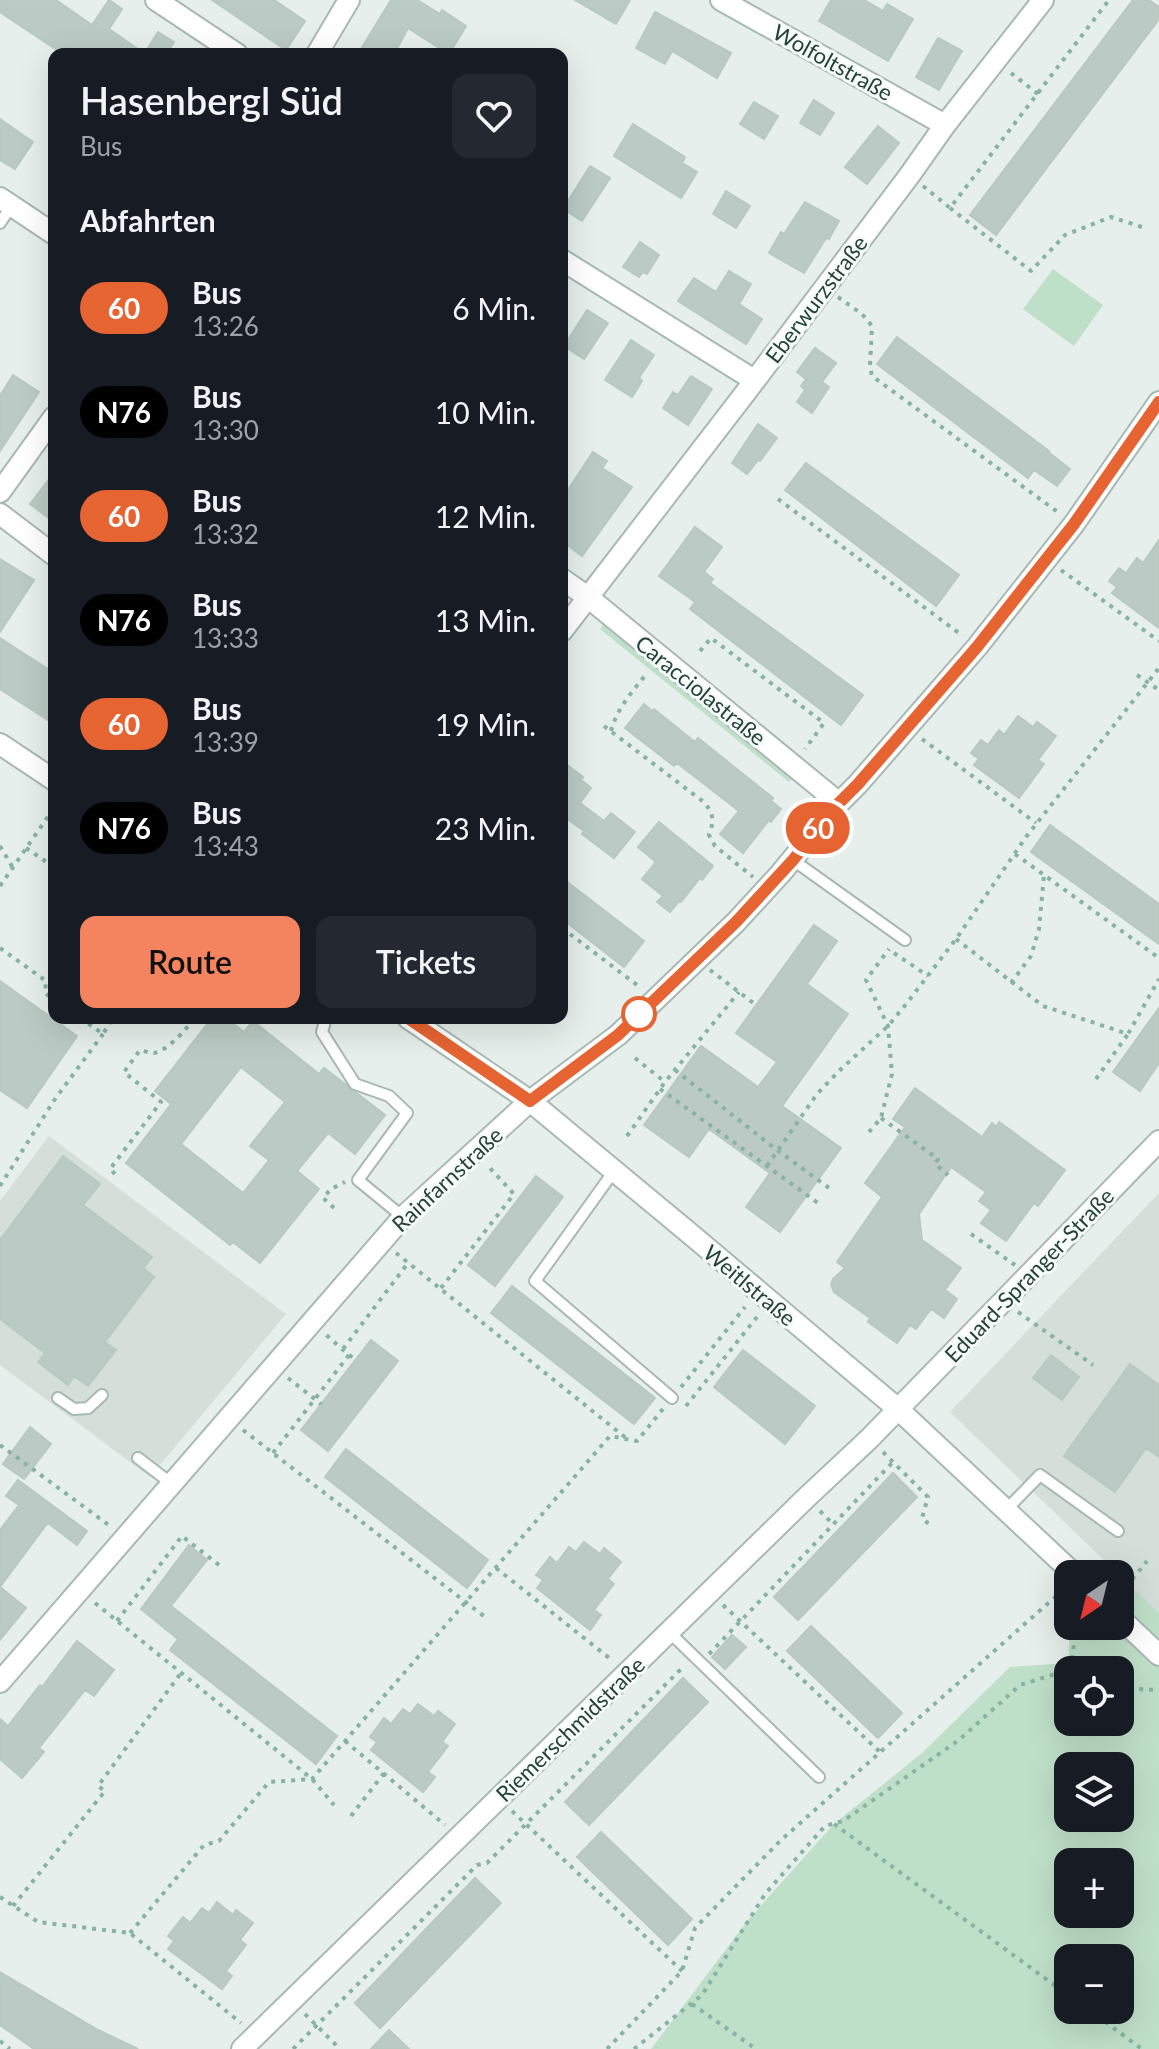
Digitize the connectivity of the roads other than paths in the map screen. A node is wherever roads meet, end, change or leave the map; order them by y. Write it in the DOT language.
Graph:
graph roads {
  1 [pos="156,0"];
  2 [pos="349,0"];
  3 [pos="721,0"];
  4 [pos="1043,0"];
  5 [pos="228,48"];
  6 [pos="321,48"];
  7 [pos="945,125"];
  8 [pos="6,202"];
  9 [pos="0,223"];
  10 [pos="48,230"];
  11 [pos="568,264"];
  12 [pos="754,380"];
  13 [pos="1159,402"];
  14 [pos="48,425"];
  15 [pos="0,492"];
  16 [pos="0,514"];
  17 [pos="48,550"];
  18 [pos="568,583"];
  19 [pos="589,598"];
  20 [pos="568,624"];
  21 [pos="0,744"];
  22 [pos="48,776"];
  23 [pos="839,803"];
  24 [pos="793,860"];
  25 [pos="905,940"];
  26 [pos="324,1024"];
  27 [pos="417,1024"];
  28 [pos="530,1101"];
  29 [pos="1159,1141"];
  30 [pos="614,1171"];
  31 [pos="403,1217"];
  32 [pos="102,1395"];
  33 [pos="58,1398"];
  34 [pos="672,1398"];
  35 [pos="898,1409"];
  36 [pos="138,1458"];
  37 [pos="172,1484"];
  38 [pos="1006,1510"];
  39 [pos="1118,1531"];
  40 [pos="1059,1560"];
  41 [pos="1134,1631"];
  42 [pos="669,1632"];
  43 [pos="1159,1655"];
  44 [pos="0,1682"];
  45 [pos="819,1777"];
  46 [pos="249,2042"];
  1 -- 5 [label="street"];
  2 -- 6 [label="street"];
  3 -- 7 [label="street, Wolfoltstraße"];
  4 -- 7 [label="street, Eberwurzstraße"];
  7 -- 12 [label="street, Eberwurzstraße"];
  8 -- 9 [label="lane"];
  8 -- 10 [label="street"];
  11 -- 12 [label="street"];
  12 -- 19 [label="street, Eberwurzstraße"];
  13 -- 23 [label="street, Rainfarnstraße"];
  14 -- 15 [label="street"];
  16 -- 17 [label="street"];
  18 -- 19 [label="street, Caracciolastraße"];
  19 -- 20 [label="street, Eberwurzstraße"];
  19 -- 23 [label="street, Caracciolastraße"];
  21 -- 22 [label="street"];
  23 -- 24 [label="street, Rainfarnstraße"];
  24 -- 25 [label="lane"];
  24 -- 28 [label="street, Rainfarnstraße"];
  26 -- 31 [label="lane"];
  27 -- 28 [label="street, Weitlstraße"];
  28 -- 30 [label="street, Weitlstraße"];
  28 -- 31 [label="street, Rainfarnstraße"];
  29 -- 35 [label="street, Eduard-Spranger-Straße"];
  30 -- 34 [label="lane"];
  30 -- 35 [label="street, Weitlstraße"];
  31 -- 37 [label="street, Rainfarnstraße"];
  32 -- 33 [label="lane"];
  35 -- 38 [label="street, Weitlstraße"];
  35 -- 42 [label="street, Riemerschmidstraße"];
  36 -- 37 [label="lane"];
  37 -- 44 [label="street, Rainfarnstraße"];
  38 -- 39 [label="lane"];
  38 -- 40 [label="street, Weitlstraße"];
  41 -- 43 [label="street"];
  42 -- 45 [label="lane"];
  42 -- 46 [label="street, Riemerschmidstraße"];
}
